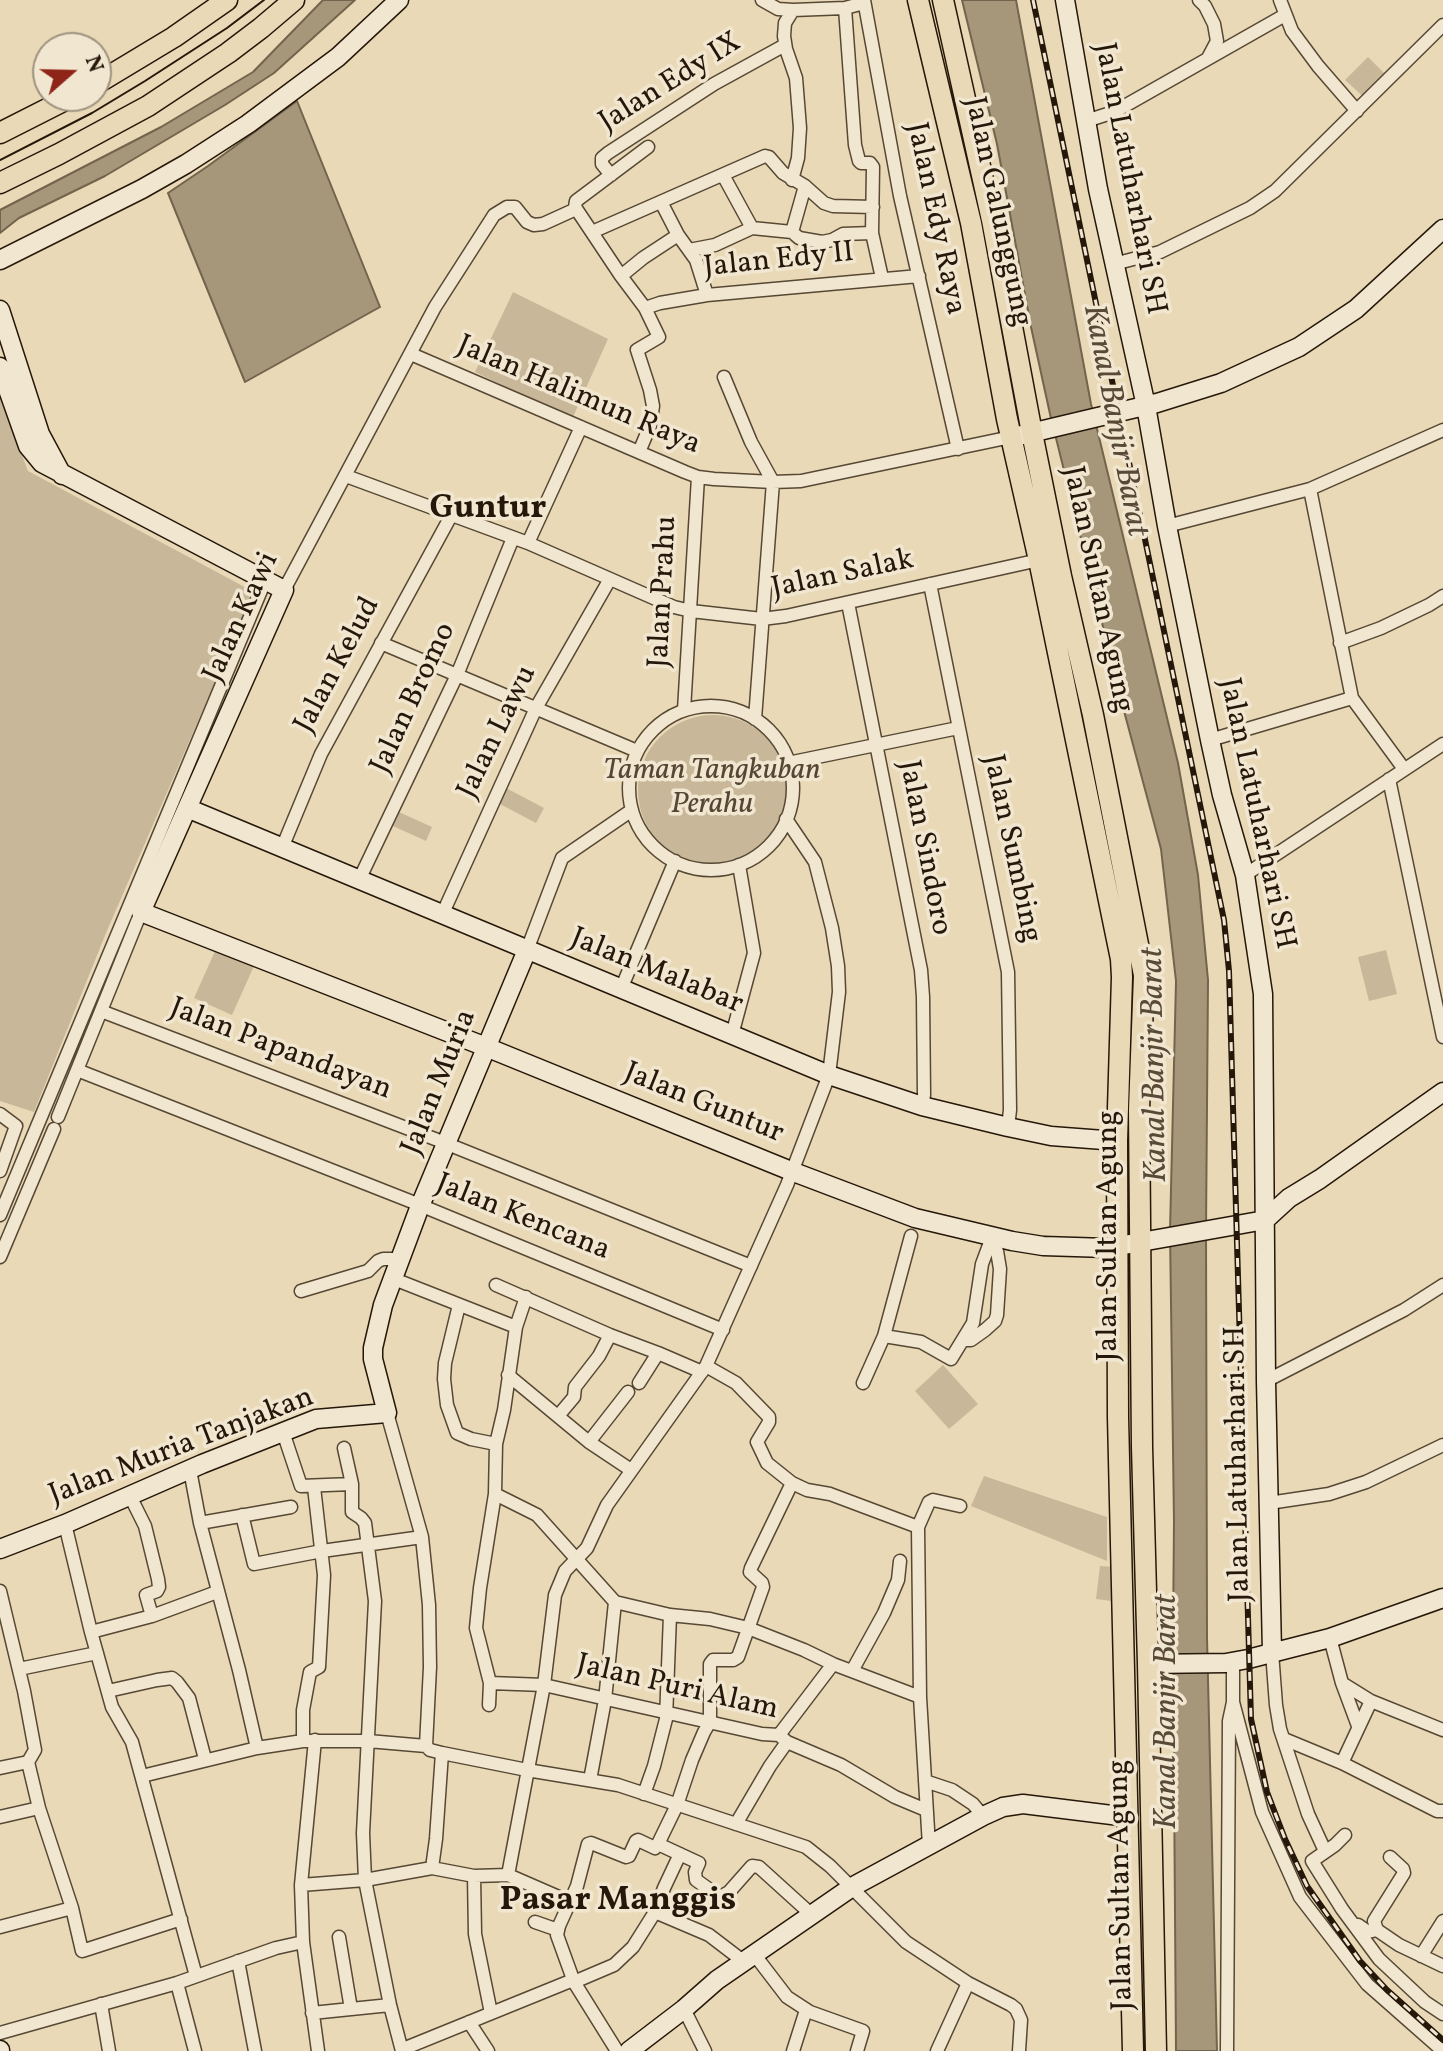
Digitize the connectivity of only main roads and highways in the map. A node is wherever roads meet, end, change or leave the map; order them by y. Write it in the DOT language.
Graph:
graph roads {
  1 [pos="227,0"];
  2 [pos="294,0"];
  3 [pos="918,0"];
  4 [pos="943,0"];
  5 [pos="112,74"];
  6 [pos="41,112"];
  7 [pos="972,132"];
  8 [pos="0,133"];
  9 [pos="951,137"];
  10 [pos="0,183"];
  11 [pos="1036,432"];
  12 [pos="1011,437"];
  13 [pos="1054,585"];
  14 [pos="1129,1109"];
  15 [pos="1119,1447"];
  16 [pos="1142,1447"];
  17 [pos="1133,2051"];
  18 [pos="1156,2051"];
  1 -- 5 [label="main road"];
  2 -- 10 [label="main road"];
  3 -- 9 [label="main road, Jalan Galunggung"];
  4 -- 7 [label="main road, Jalan Galunggung"];
  6 -- 8 [label="main road"];
  7 -- 9 [label="main road"];
  7 -- 11 [label="main road, Jalan Galunggung"];
  9 -- 12 [label="main road, Jalan Galunggung"];
  11 -- 13 [label="main road, Jalan Sultan Agung"];
  12 -- 13 [label="main road, Jalan Sultan Agung"];
  13 -- 14 [label="main road, Jalan Sultan Agung"];
  14 -- 15 [label="main road, Jalan Sultan Agung"];
  14 -- 16 [label="main road, Jalan Sultan Agung"];
  15 -- 16 [label="main road"];
  15 -- 17 [label="main road, Jalan Sultan Agung"];
  16 -- 18 [label="main road, Jalan Sultan Agung"];
}
